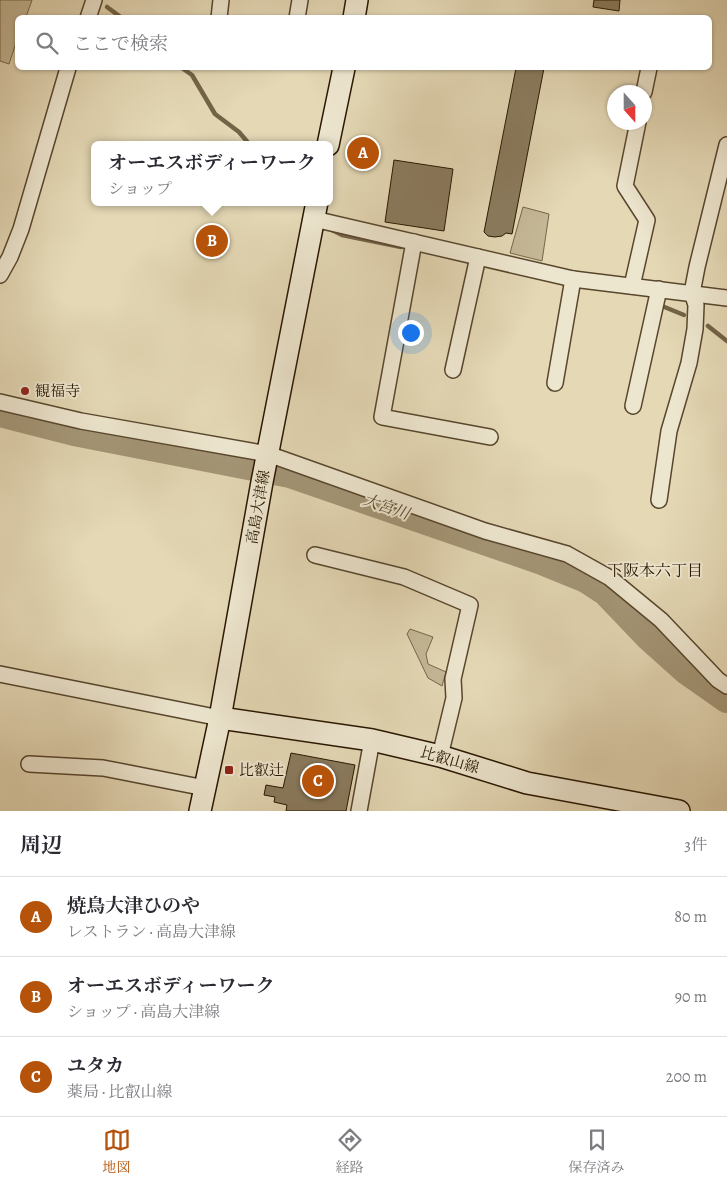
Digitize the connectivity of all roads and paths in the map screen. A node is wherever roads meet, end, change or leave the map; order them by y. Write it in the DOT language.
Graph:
graph roads {
  1 [pos="94,0"];
  2 [pos="221,0"];
  3 [pos="300,0"];
  4 [pos="357,0"];
  5 [pos="89,15"];
  6 [pos="219,15"];
  7 [pos="298,15"];
  8 [pos="354,15"];
  9 [pos="67,70"];
  10 [pos="344,70"];
  11 [pos="649,70"];
  12 [pos="645,85"];
  13 [pos="636,130"];
  14 [pos="329,141"];
  15 [pos="727,145"];
  16 [pos="315,211"];
  17 [pos="414,242"];
  18 [pos="5,255"];
  19 [pos="478,257"];
  20 [pos="0,275"];
  21 [pos="573,279"];
  22 [pos="632,286"];
  23 [pos="658,289"];
  24 [pos="692,293"];
  25 [pos="727,298"];
  26 [pos="453,370"];
  27 [pos="555,383"];
  28 [pos="0,402"];
  29 [pos="632,406"];
  30 [pos="490,437"];
  31 [pos="267,457"];
  32 [pos="659,500"];
  33 [pos="315,555"];
  34 [pos="0,674"];
  35 [pos="727,686"];
  36 [pos="220,718"];
  37 [pos="372,740"];
  38 [pos="440,756"];
  39 [pos="29,764"];
  40 [pos="205,788"];
  41 [pos="650,809"];
  42 [pos="200,811"];
  43 [pos="359,811"];
  44 [pos="679,811"];
  1 -- 5 [label="street"];
  2 -- 6 [label="street"];
  3 -- 7 [label="street"];
  4 -- 8 [label="main road"];
  9 -- 18 [label="street"];
  10 -- 14 [label="main road"];
  11 -- 12 [label="street"];
  13 -- 22 [label="street"];
  15 -- 24 [label="street"];
  16 -- 17 [label="street"];
  16 -- 31 [label="main road, 高島大津線"];
  17 -- 19 [label="street"];
  17 -- 30 [label="street"];
  18 -- 20 [label="street"];
  19 -- 21 [label="street"];
  19 -- 26 [label="street"];
  21 -- 22 [label="street"];
  21 -- 27 [label="street"];
  22 -- 23 [label="street"];
  23 -- 24 [label="street"];
  23 -- 29 [label="street"];
  24 -- 25 [label="street"];
  24 -- 32 [label="street"];
  28 -- 31 [label="street"];
  31 -- 35 [label="street"];
  31 -- 36 [label="main road, 高島大津線"];
  33 -- 38 [label="street"];
  34 -- 36 [label="street"];
  36 -- 37 [label="main road, 比叡山線"];
  36 -- 40 [label="main road, 高島大津線"];
  37 -- 38 [label="main road, 比叡山線"];
  37 -- 43 [label="street"];
  38 -- 41 [label="main road, 比叡山線"];
  39 -- 40 [label="street"];
  40 -- 42 [label="main road, 高島大津線"];
  41 -- 44 [label="main road, 比叡山線"];
}
